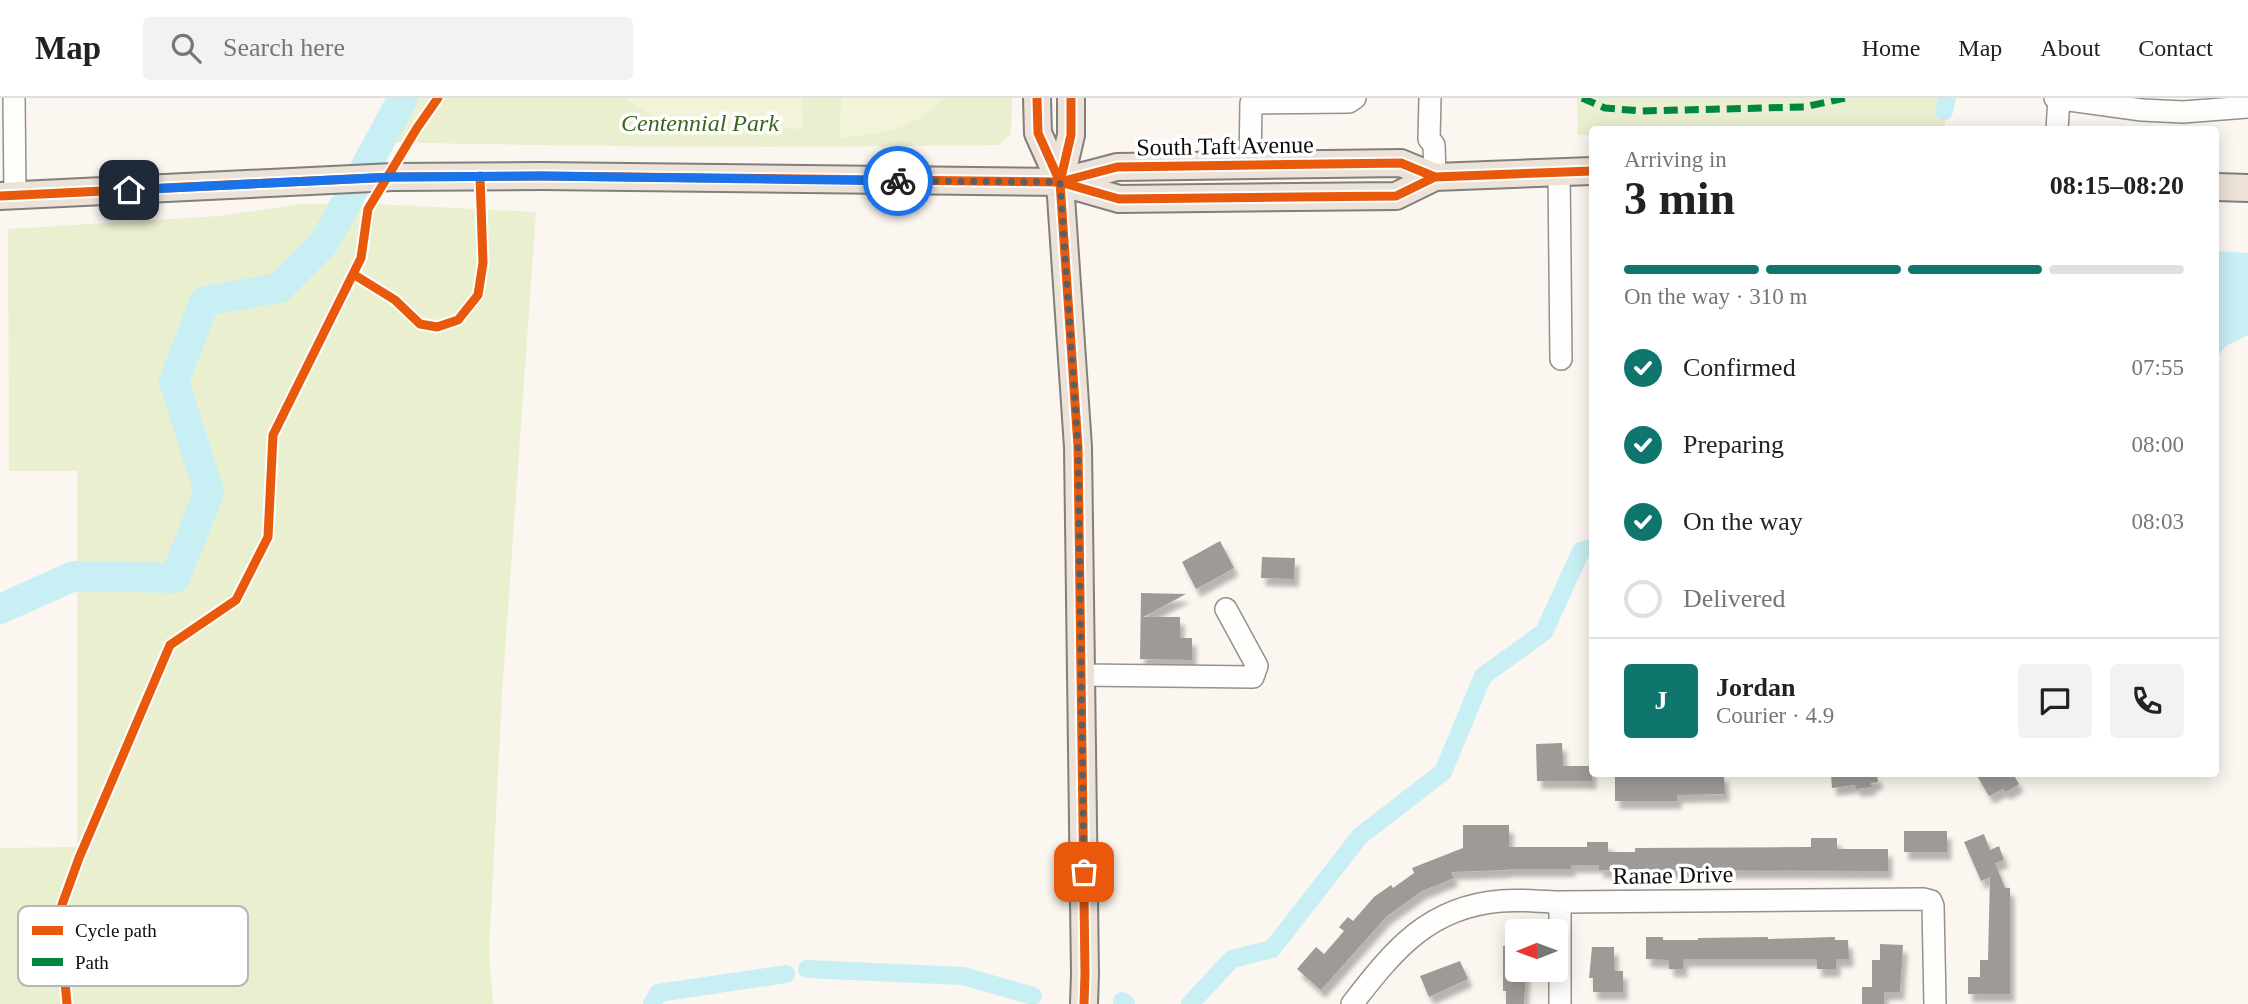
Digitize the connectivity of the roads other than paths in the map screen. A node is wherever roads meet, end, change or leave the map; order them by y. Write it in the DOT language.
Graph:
graph roads {
  1 [pos="14,98"];
  2 [pos="1037,98"];
  3 [pos="1071,98"];
  4 [pos="1355,98"];
  5 [pos="1430,98"];
  6 [pos="1442,98"];
  7 [pos="2057,98"];
  8 [pos="1251,101"];
  9 [pos="2248,107"];
  10 [pos="2057,126"];
  11 [pos="1434,145"];
  12 [pos="1250,165"];
  13 [pos="1559,172"];
  14 [pos="1589,172"];
  15 [pos="1435,177"];
  16 [pos="1060,182"];
  17 [pos="2219,187"];
  18 [pos="2248,188"];
  19 [pos="8,196"];
  20 [pos="1561,359"];
  21 [pos="1226,608"];
  22 [pos="1081,675"];
  23 [pos="1560,902"];
  24 [pos="1084,1004"];
  25 [pos="1352,1004"];
  26 [pos="1560,1004"];
  27 [pos="1935,1004"];
  1 -- 19 [label="street"];
  2 -- 16 [label="main road"];
  3 -- 16 [label="main road"];
  4 -- 8 [label="street"];
  5 -- 11 [label="street"];
  6 -- 11 [label="street"];
  7 -- 9 [label="street"];
  7 -- 10 [label="street"];
  8 -- 12 [label="street"];
  11 -- 15 [label="street"];
  12 -- 15 [label="main road, South Taft Avenue"];
  12 -- 16 [label="main road, South Taft Avenue"];
  13 -- 14 [label="main road, South Taft Avenue"];
  13 -- 15 [label="main road, South Taft Avenue"];
  13 -- 20 [label="street"];
  15 -- 16 [label="main road, South Taft Avenue"];
  16 -- 19 [label="main road"];
  16 -- 22 [label="main road"];
  17 -- 18 [label="main road"];
  21 -- 22 [label="street"];
  22 -- 24 [label="main road"];
  23 -- 25 [label="street, Ranae Drive"];
  23 -- 26 [label="street"];
  23 -- 27 [label="street, Ranae Drive"];
}
